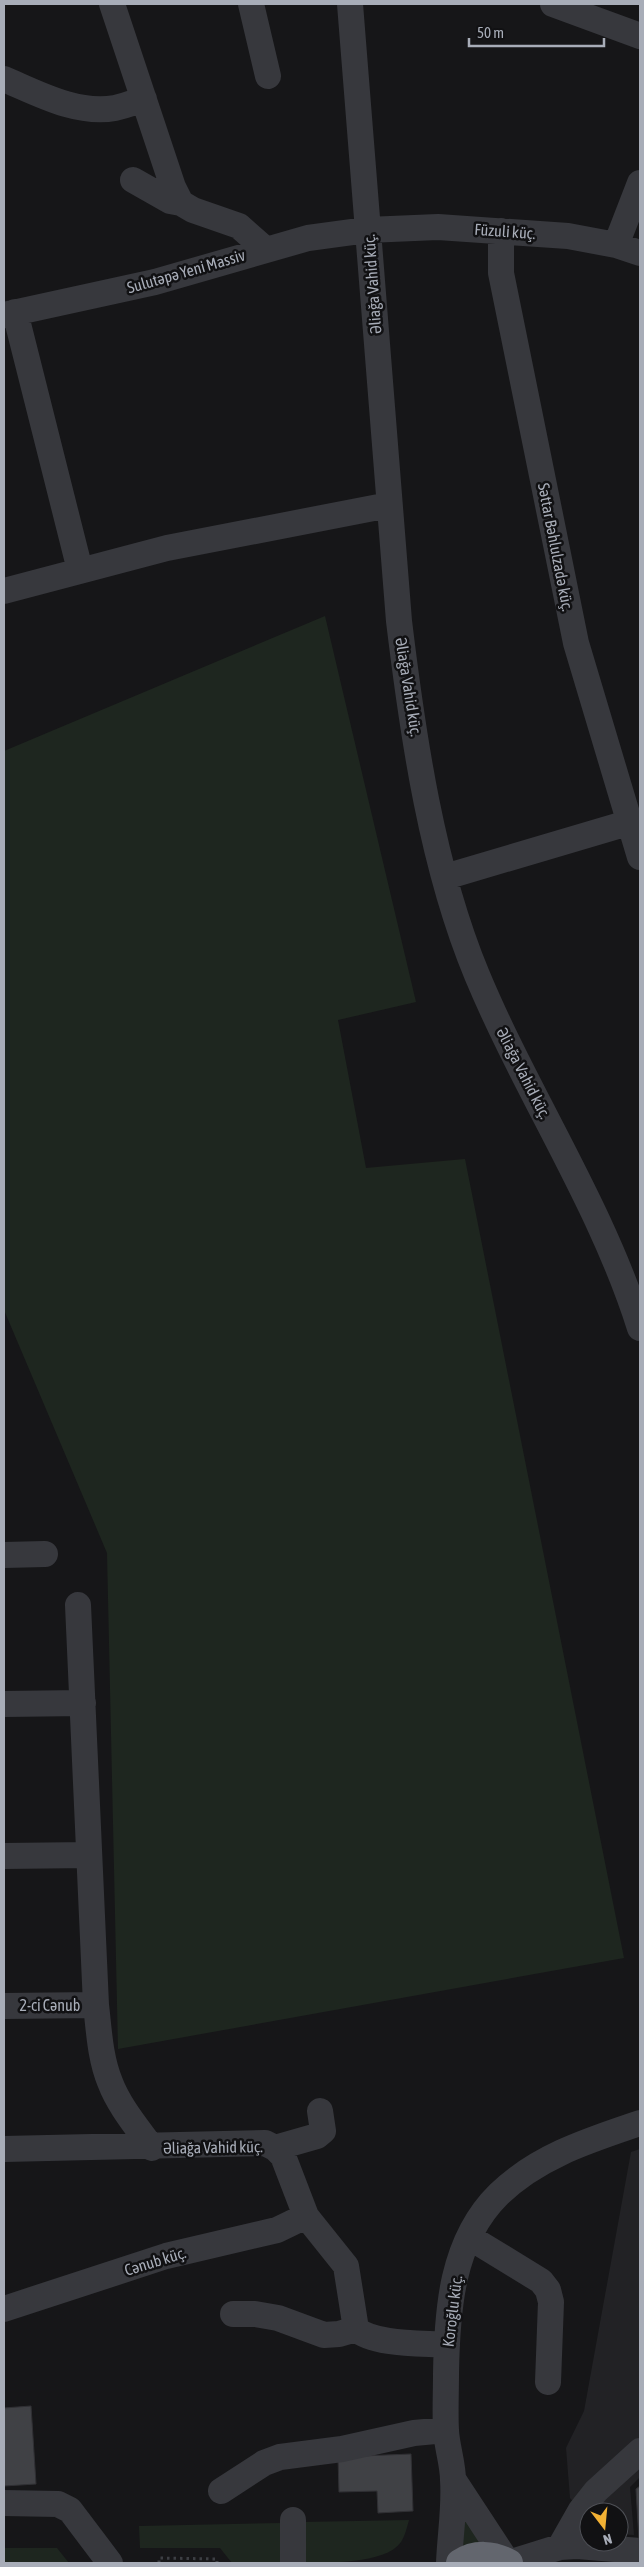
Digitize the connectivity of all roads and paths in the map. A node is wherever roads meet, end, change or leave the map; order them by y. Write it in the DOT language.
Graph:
graph roads {
  1 [pos="112,4"];
  2 [pos="251,4"];
  3 [pos="350,4"];
  4 [pos="553,4"];
  5 [pos="640,36"];
  6 [pos="268,76"];
  7 [pos="4,79"];
  8 [pos="144,99"];
  9 [pos="133,180"];
  10 [pos="640,184"];
  11 [pos="181,203"];
  12 [pos="367,230"];
  13 [pos="501,231"];
  14 [pos="616,245"];
  15 [pos="265,249"];
  16 [pos="640,253"];
  17 [pos="9,314"];
  18 [pos="389,505"];
  19 [pos="80,570"];
  20 [pos="4,591"];
  21 [pos="631,822"];
  22 [pos="640,857"];
  23 [pos="445,877"];
  24 [pos="640,1328"];
  25 [pos="45,1554"];
  26 [pos="4,1556"];
  27 [pos="78,1605"];
  28 [pos="83,1703"];
  29 [pos="4,1704"];
  30 [pos="4,1856"];
  31 [pos="89,1856"];
  32 [pos="96,2005"];
  33 [pos="4,2006"];
  34 [pos="320,2111"];
  35 [pos="640,2123"];
  36 [pos="152,2148"];
  37 [pos="275,2148"];
  38 [pos="4,2149"];
  39 [pos="306,2216"];
  40 [pos="469,2237"];
  41 [pos="4,2309"];
  42 [pos="233,2314"];
  43 [pos="356,2329"];
  44 [pos="447,2345"];
  45 [pos="548,2382"];
  46 [pos="446,2430"];
  47 [pos="640,2451"];
  48 [pos="453,2480"];
  49 [pos="221,2491"];
  50 [pos="4,2503"];
  51 [pos="293,2520"];
  52 [pos="560,2547"];
  53 [pos="640,2552"];
  54 [pos="110,2563"];
  55 [pos="159,2563"];
  56 [pos="217,2563"];
  57 [pos="293,2563"];
  58 [pos="449,2563"];
  59 [pos="460,2563"];
  60 [pos="509,2563"];
  1 -- 8 [label="street"];
  2 -- 6 [label="street"];
  3 -- 12 [label="street, Əliağa Vahid küç."];
  4 -- 5 [label="street"];
  7 -- 8 [label="street"];
  8 -- 11 [label="street"];
  9 -- 11 [label="street"];
  10 -- 14 [label="street"];
  11 -- 15 [label="street"];
  12 -- 13 [label="street, Füzuli küç."];
  12 -- 15 [label="street, Sulutəpə Yeni Massiv"];
  12 -- 18 [label="street, Əliağa Vahid küç."];
  13 -- 14 [label="street, Füzuli küç."];
  13 -- 21 [label="street, Səttar Bəhlulzadə küç."];
  14 -- 16 [label="street, Füzuli küç."];
  15 -- 17 [label="street, Sulutəpə Yeni Massiv"];
  17 -- 19 [label="street"];
  18 -- 19 [label="street"];
  18 -- 23 [label="street, Əliağa Vahid küç."];
  19 -- 20 [label="street"];
  21 -- 22 [label="street, Səttar Bəhlulzadə küç."];
  21 -- 23 [label="street"];
  23 -- 24 [label="street, Əliağa Vahid küç."];
  25 -- 26 [label="street"];
  27 -- 28 [label="street"];
  28 -- 29 [label="street"];
  28 -- 31 [label="street"];
  30 -- 31 [label="street"];
  31 -- 32 [label="street"];
  32 -- 33 [label="street, 2-ci Cənub"];
  32 -- 36 [label="street"];
  34 -- 37 [label="street"];
  35 -- 40 [label="street, Koroğlu küç."];
  36 -- 37 [label="street, Əliağa Vahid küç."];
  36 -- 38 [label="street, Əliağa Vahid küç."];
  37 -- 39 [label="street, Əliağa Vahid küç."];
  39 -- 41 [label="street, Cənub küç."];
  39 -- 43 [label="street, Əliağa Vahid küç."];
  40 -- 44 [label="street, Koroğlu küç."];
  40 -- 45 [label="street"];
  42 -- 43 [label="street"];
  43 -- 44 [label="street"];
  44 -- 46 [label="street, Koroğlu küç."];
  46 -- 48 [label="street, Koroğlu küç."];
  46 -- 49 [label="street"];
  47 -- 52 [label="street"];
  48 -- 58 [label="street"];
  48 -- 60 [label="street"];
  50 -- 54 [label="street"];
  51 -- 57 [label="street"];
  52 -- 53 [label="street"];
  52 -- 60 [label="street"];
  55 -- 56 [label="path"];
  59 -- 60 [label="highway"];
}
